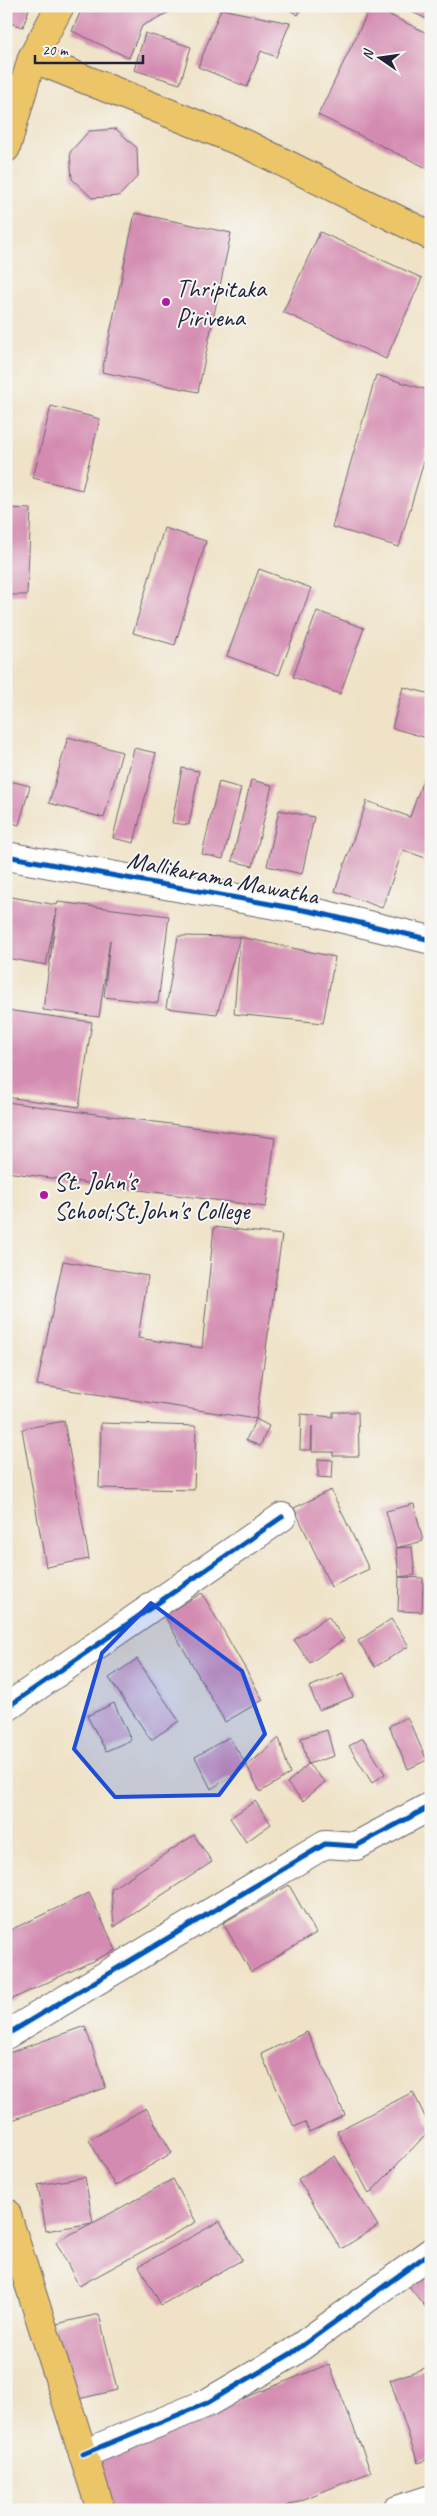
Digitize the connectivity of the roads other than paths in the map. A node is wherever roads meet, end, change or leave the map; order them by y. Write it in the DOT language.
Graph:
graph roads {
  1 [pos="60,6"];
  2 [pos="32,58"];
  3 [pos="6,148"];
  4 [pos="431,236"];
  5 [pos="6,856"];
  6 [pos="431,940"];
  7 [pos="282,1517"];
  8 [pos="6,1708"];
  9 [pos="431,1806"];
  10 [pos="6,2035"];
  11 [pos="6,2212"];
  12 [pos="431,2252"];
  13 [pos="82,2454"];
  14 [pos="431,2499"];
  15 [pos="101,2510"];
  16 [pos="397,2510"];
  1 -- 2 [label="main road"];
  2 -- 3 [label="main road"];
  2 -- 4 [label="main road"];
  5 -- 6 [label="street, Mallikarama Mawatha"];
  7 -- 8 [label="street"];
  9 -- 10 [label="street"];
  11 -- 13 [label="main road"];
  12 -- 13 [label="street"];
  13 -- 15 [label="main road"];
  14 -- 16 [label="street"];
}
